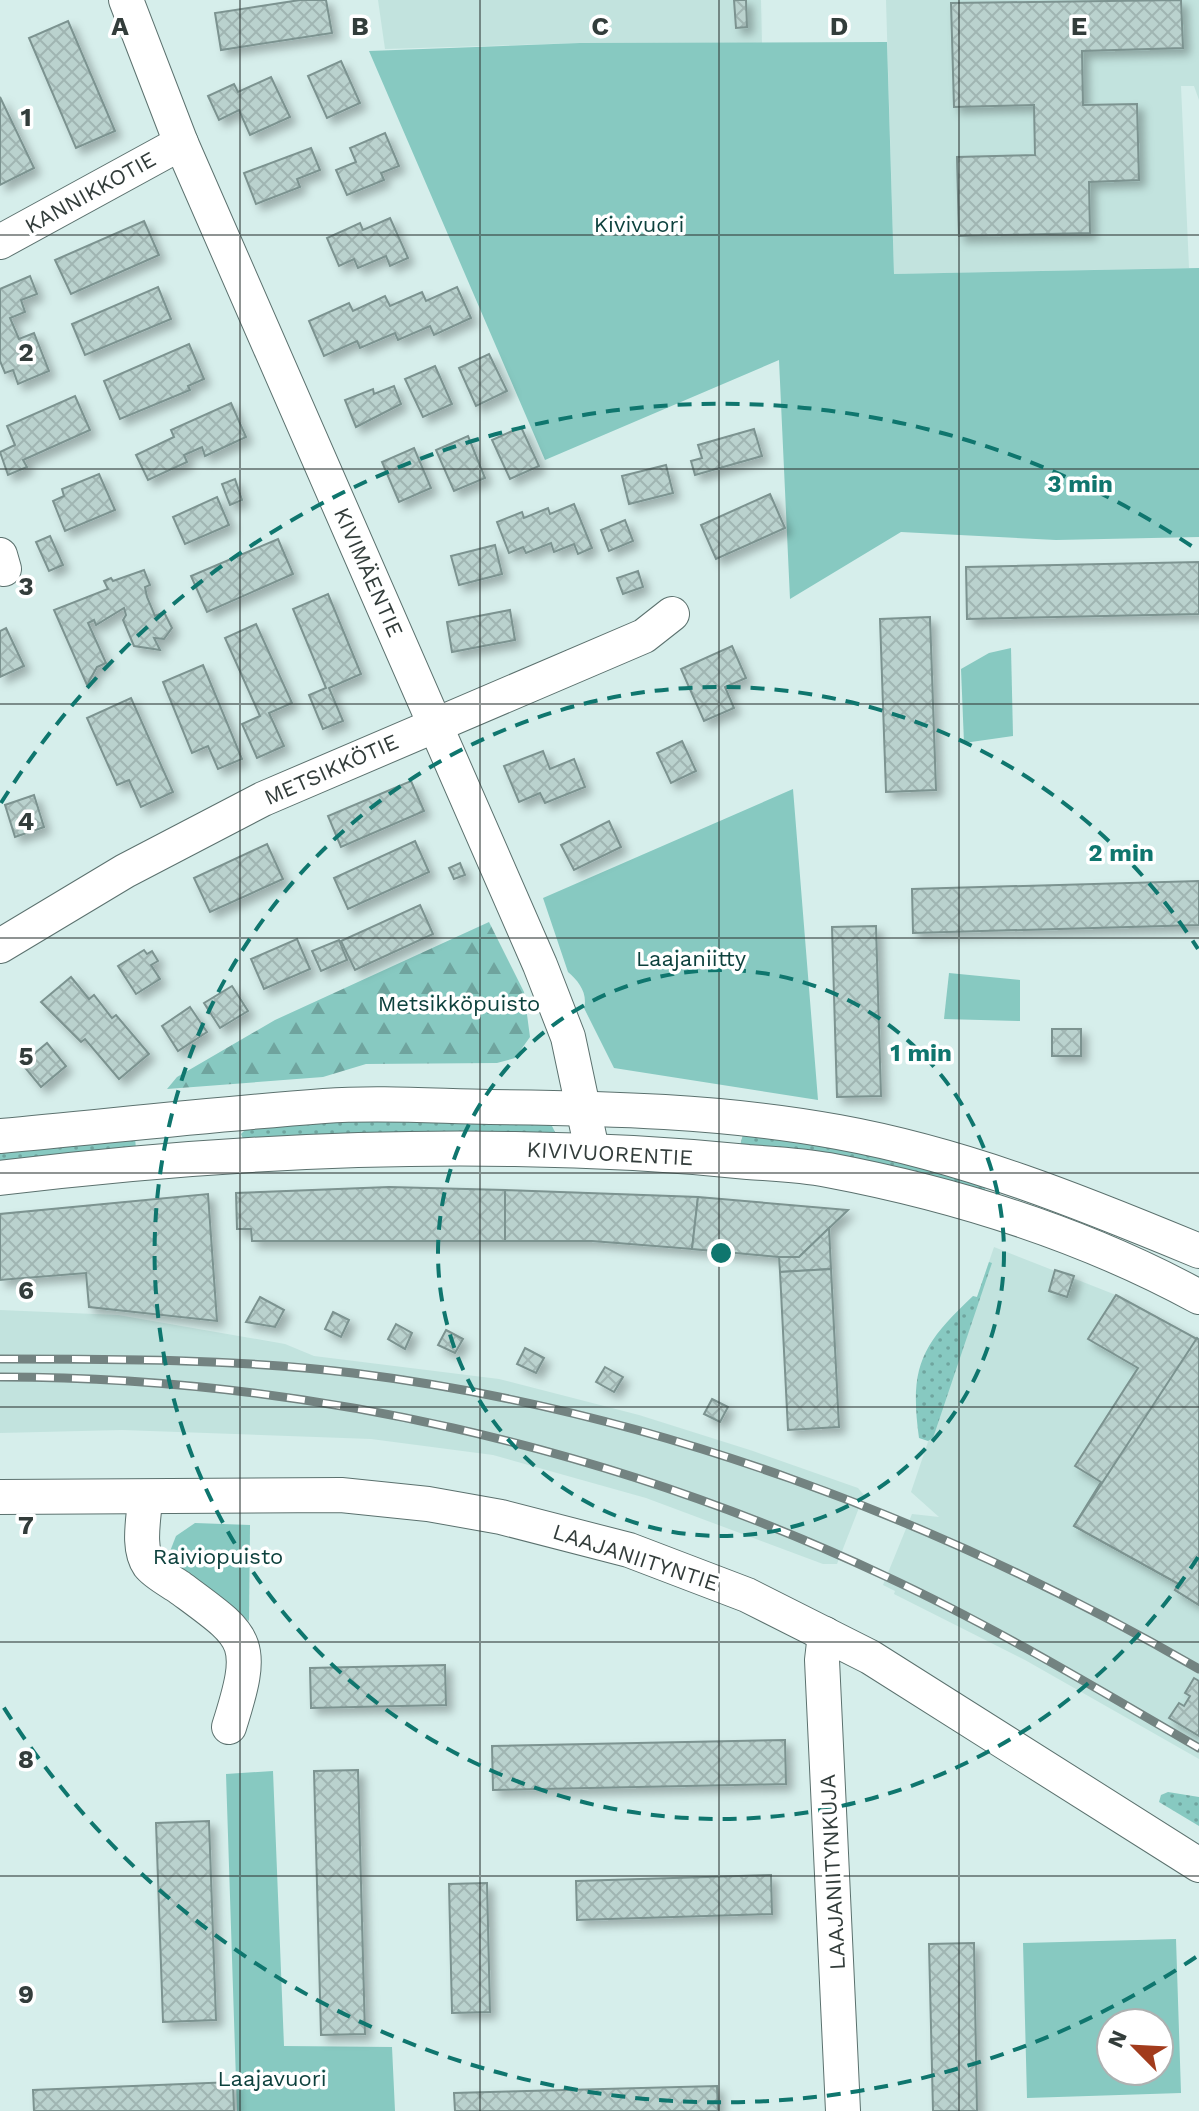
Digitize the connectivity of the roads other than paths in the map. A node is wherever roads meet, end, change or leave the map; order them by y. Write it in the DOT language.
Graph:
graph roads {
  1 [pos="126,0"];
  2 [pos="181,143"];
  3 [pos="0,242"];
  4 [pos="672,614"];
  5 [pos="436,725"];
  6 [pos="0,946"];
  7 [pos="584,1108"];
  8 [pos="0,1136"];
  9 [pos="592,1150"];
  10 [pos="0,1178"];
  11 [pos="1199,1251"];
  12 [pos="1199,1297"];
  13 [pos="0,1497"];
  14 [pos="145,1499"];
  15 [pos="825,1634"];
  16 [pos="229,1727"];
  17 [pos="1199,1865"];
  18 [pos="843,2111"];
  1 -- 2 [label="street, KIVIMÄENTIE"];
  2 -- 3 [label="street, KANNIKKOTIE"];
  2 -- 5 [label="street, KIVIMÄENTIE"];
  4 -- 5 [label="street, METSIKKÖTIE"];
  5 -- 6 [label="street, METSIKKÖTIE"];
  5 -- 7 [label="street, KIVIMÄENTIE"];
  7 -- 8 [label="street, KIVIVUORENTIE"];
  7 -- 9 [label="street, KIVIMÄENTIE"];
  7 -- 11 [label="street, KIVIVUORENTIE"];
  9 -- 10 [label="street, KIVIVUORENTIE"];
  9 -- 12 [label="street, KIVIVUORENTIE"];
  13 -- 14 [label="street, LAAJANIITYNTIE"];
  14 -- 15 [label="street, LAAJANIITYNTIE"];
  14 -- 16 [label="street"];
  15 -- 17 [label="street, LAAJANIITYNTIE"];
  15 -- 18 [label="street, LAAJANIITYNKUJA"];
}
